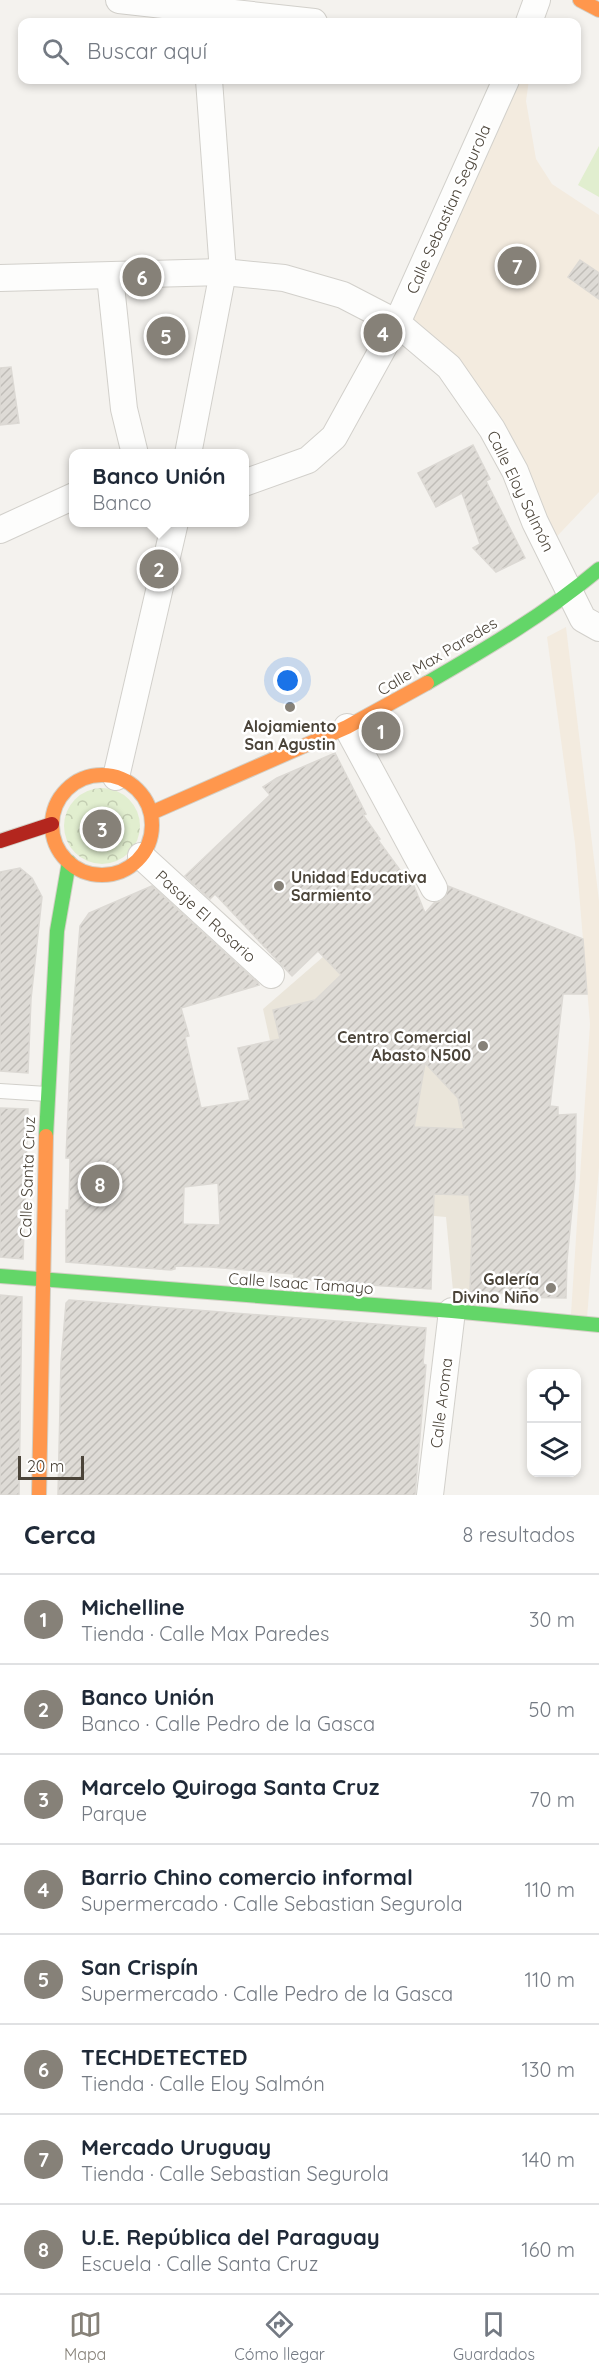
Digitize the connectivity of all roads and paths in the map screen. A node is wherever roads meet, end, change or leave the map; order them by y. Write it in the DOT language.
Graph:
graph roads {
  1 [pos="119,0"];
  2 [pos="537,0"];
  3 [pos="580,0"];
  4 [pos="599,10"];
  5 [pos="204,11"];
  6 [pos="274,18"];
  7 [pos="530,18"];
  8 [pos="209,84"];
  9 [pos="504,84"];
  10 [pos="223,272"];
  11 [pos="110,276"];
  12 [pos="0,278"];
  13 [pos="397,323"];
  14 [pos="134,449"];
  15 [pos="189,449"];
  16 [pos="249,481"];
  17 [pos="69,498"];
  18 [pos="174,527"];
  19 [pos="0,530"];
  20 [pos="599,569"];
  21 [pos="571,593"];
  22 [pos="599,628"];
  23 [pos="347,727"];
  24 [pos="116,777"];
  25 [pos="151,813"];
  26 [pos="52,824"];
  27 [pos="0,841"];
  28 [pos="141,856"];
  29 [pos="69,862"];
  30 [pos="434,888"];
  31 [pos="271,975"];
  32 [pos="0,1091"];
  33 [pos="47,1094"];
  34 [pos="0,1276"];
  35 [pos="40,1280"];
  36 [pos="452,1311"];
  37 [pos="599,1325"];
  38 [pos="39,1495"];
  39 [pos="430,1495"];
  1 -- 5 [label="street"];
  2 -- 7 [label="street"];
  3 -- 4 [label="main road"];
  5 -- 6 [label="street"];
  8 -- 10 [label="street"];
  9 -- 13 [label="street, Calle Sebastian Segurola"];
  10 -- 11 [label="street, Calle Eloy Salmón"];
  10 -- 13 [label="street, Calle Eloy Salmón"];
  10 -- 15 [label="street"];
  11 -- 12 [label="street, Calle Eloy Salmón"];
  11 -- 14 [label="street"];
  13 -- 16 [label="street, Calle Sebastian Segurola"];
  13 -- 21 [label="street, Calle Eloy Salmón"];
  17 -- 19 [label="street"];
  18 -- 24 [label="street"];
  20 -- 21 [label="main road, Calle Max Paredes"];
  21 -- 22 [label="street, Calle Eloy Salmón"];
  21 -- 23 [label="main road, Calle Max Paredes"];
  23 -- 25 [label="main road, Calle Max Paredes"];
  23 -- 30 [label="street"];
  24 -- 25 [label="main road"];
  24 -- 26 [label="main road"];
  25 -- 28 [label="main road"];
  26 -- 27 [label="main road"];
  26 -- 29 [label="main road"];
  28 -- 29 [label="main road"];
  28 -- 31 [label="street, Pasaje El Rosario"];
  29 -- 33 [label="main road, Calle Santa Cruz"];
  32 -- 33 [label="lane"];
  33 -- 35 [label="main road, Calle Santa Cruz"];
  34 -- 35 [label="main road, Calle Isaac Tamayo"];
  35 -- 36 [label="main road, Calle Isaac Tamayo"];
  35 -- 38 [label="main road, Calle Santa Cruz"];
  36 -- 37 [label="main road, Calle Isaac Tamayo"];
  36 -- 39 [label="street, Calle Aroma"];
}
